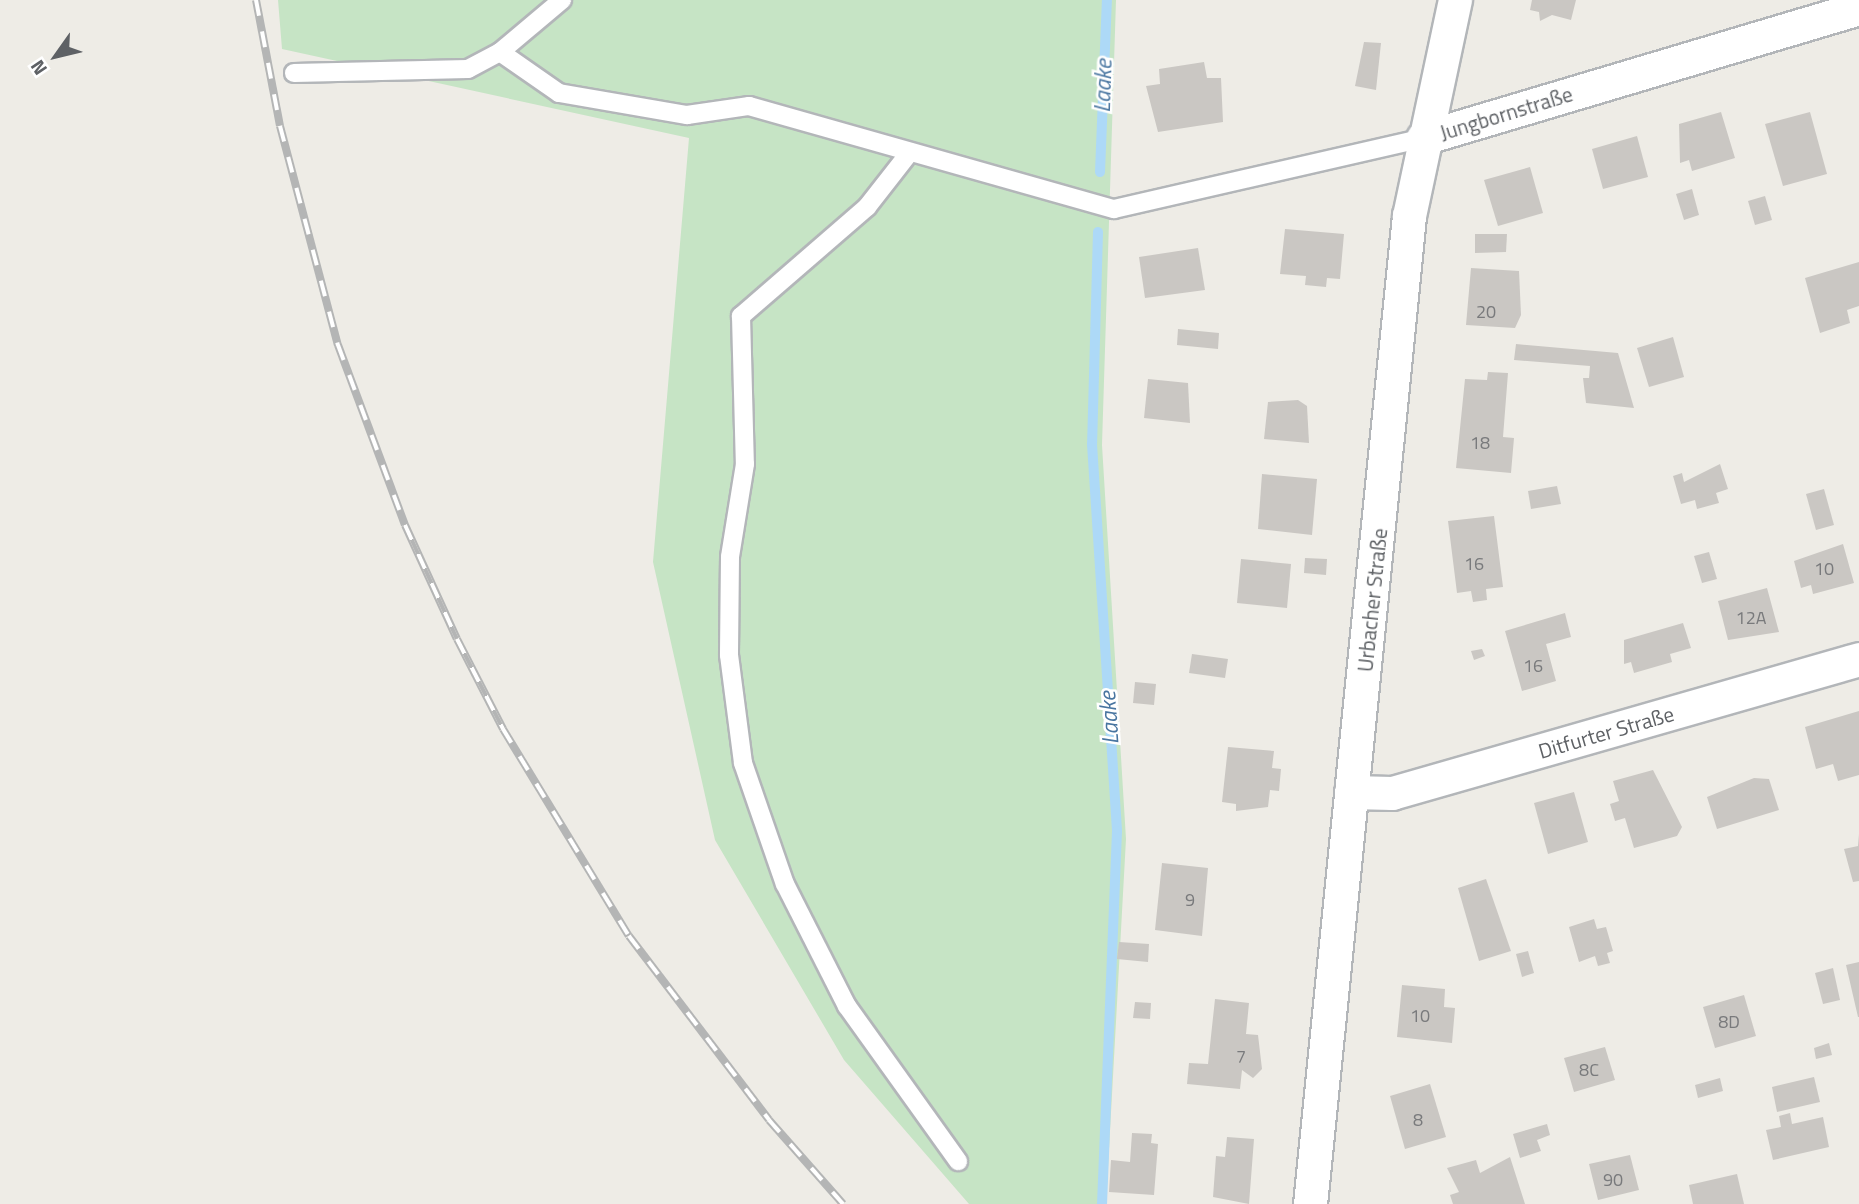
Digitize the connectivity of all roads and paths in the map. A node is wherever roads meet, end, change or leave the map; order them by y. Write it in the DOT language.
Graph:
graph roads {
  1 [pos="562,0"];
  2 [pos="1455,0"];
  3 [pos="1859,8"];
  4 [pos="500,52"];
  5 [pos="294,73"];
  6 [pos="1423,138"];
  7 [pos="910,152"];
  8 [pos="1859,659"];
  9 [pos="1351,792"];
  10 [pos="958,1161"];
  11 [pos="1310,1204"];
  1 -- 4 [label="lane"];
  2 -- 6 [label="street, Urbacher Straße"];
  3 -- 6 [label="street, Jungbornstraße"];
  4 -- 5 [label="lane"];
  4 -- 7 [label="lane, Jungbornstraße"];
  6 -- 7 [label="lane, Jungbornstraße"];
  6 -- 9 [label="street, Urbacher Straße"];
  7 -- 10 [label="lane"];
  8 -- 9 [label="street, Ditfurter Straße"];
  9 -- 11 [label="street, Urbacher Straße"];
}
